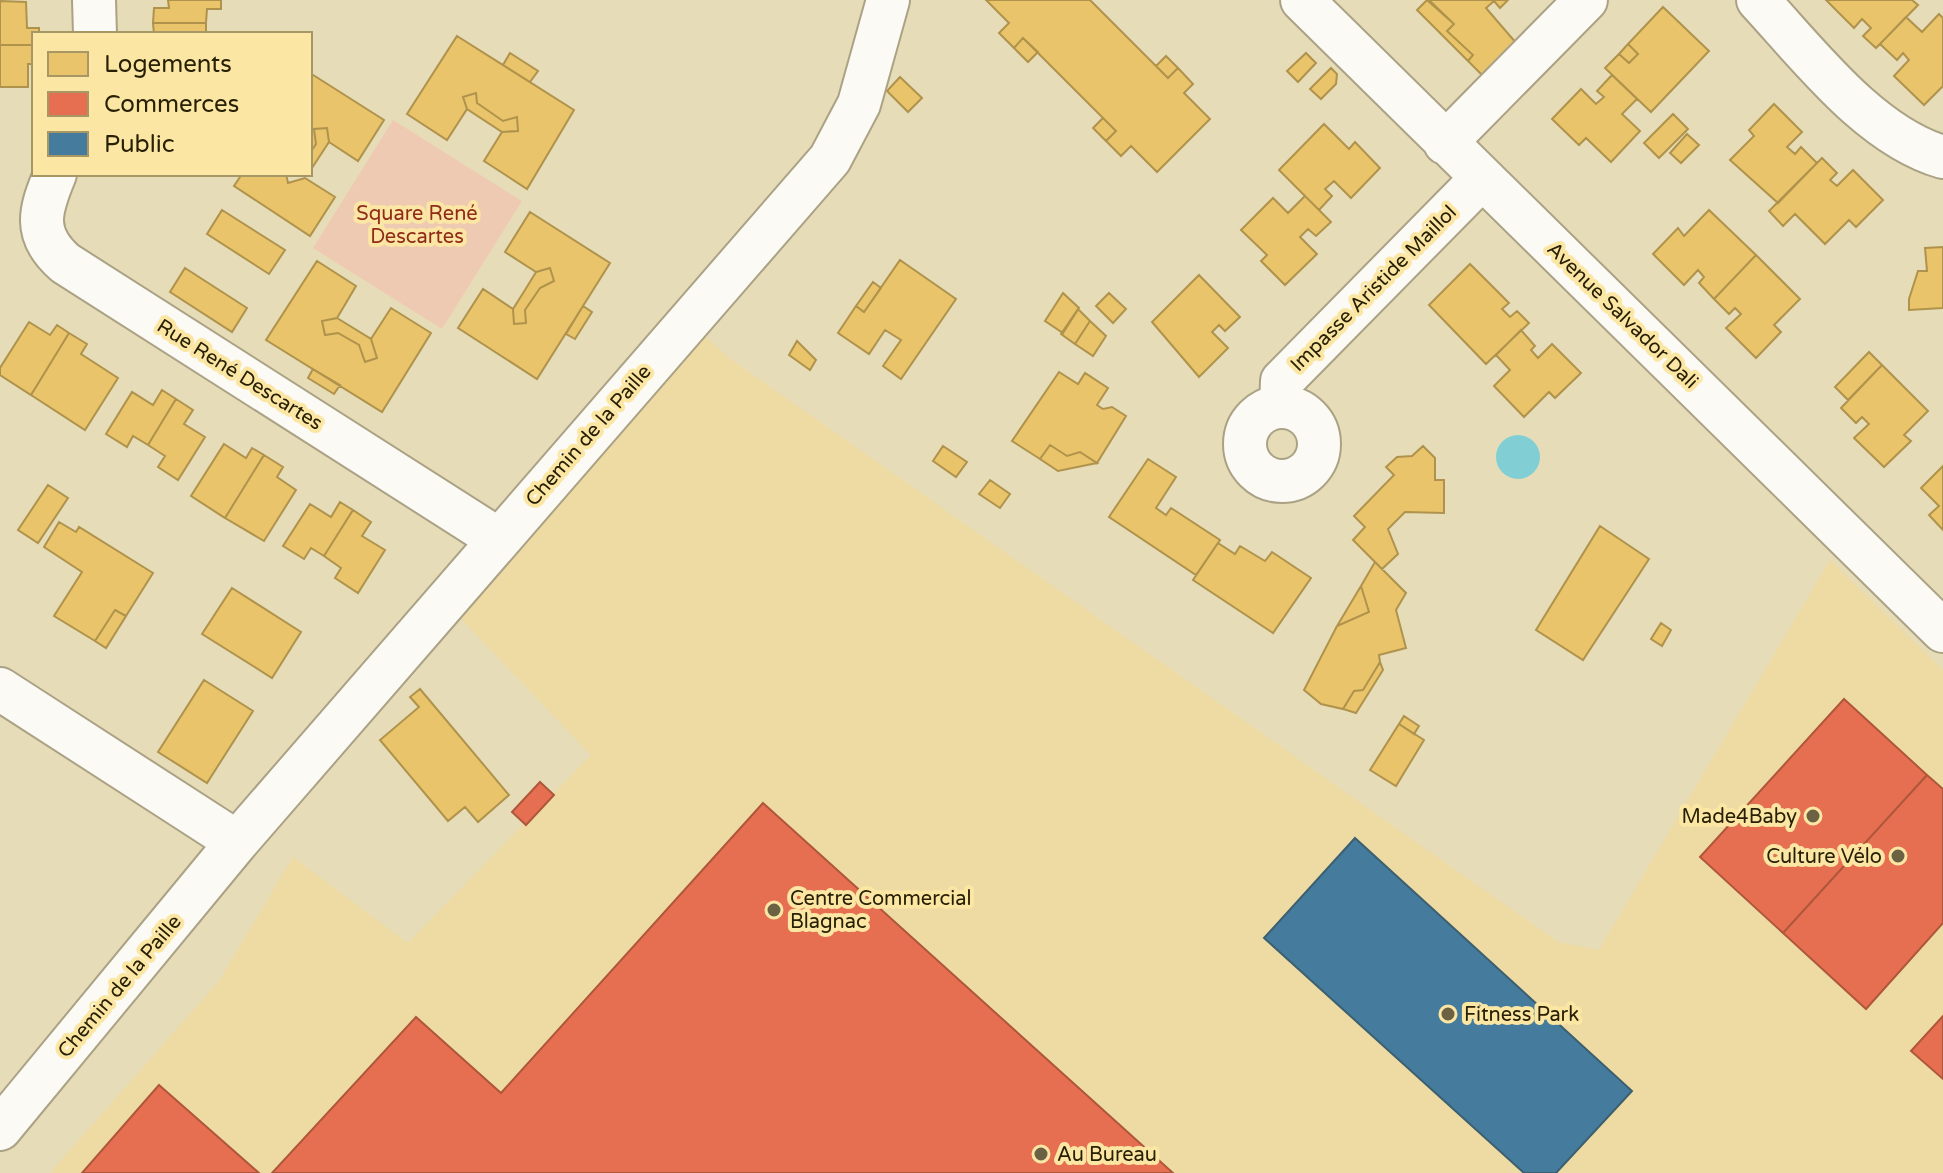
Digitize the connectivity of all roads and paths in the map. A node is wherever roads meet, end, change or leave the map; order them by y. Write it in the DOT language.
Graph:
graph roads {
  1 [pos="94,0"];
  2 [pos="888,0"];
  3 [pos="1302,0"];
  4 [pos="1586,0"];
  5 [pos="1758,0"];
  6 [pos="95,32"];
  7 [pos="1445,143"];
  8 [pos="1943,157"];
  9 [pos="54,176"];
  10 [pos="1482,178"];
  11 [pos="1281,406"];
  12 [pos="498,539"];
  13 [pos="1943,631"];
  14 [pos="0,689"];
  15 [pos="237,842"];
  16 [pos="0,1129"];
  1 -- 6 [label="street"];
  2 -- 12 [label="street, Chemin de la Paille"];
  3 -- 7 [label="street, Avenue Salvador Dali"];
  4 -- 7 [label="street"];
  5 -- 8 [label="street"];
  7 -- 10 [label="street, Avenue Salvador Dali"];
  9 -- 12 [label="street, Rue René Descartes"];
  10 -- 11 [label="street, Impasse Aristide Maillol"];
  10 -- 13 [label="street, Avenue Salvador Dali"];
  12 -- 15 [label="street, Chemin de la Paille"];
  14 -- 15 [label="street"];
  15 -- 16 [label="street, Chemin de la Paille"];
}
